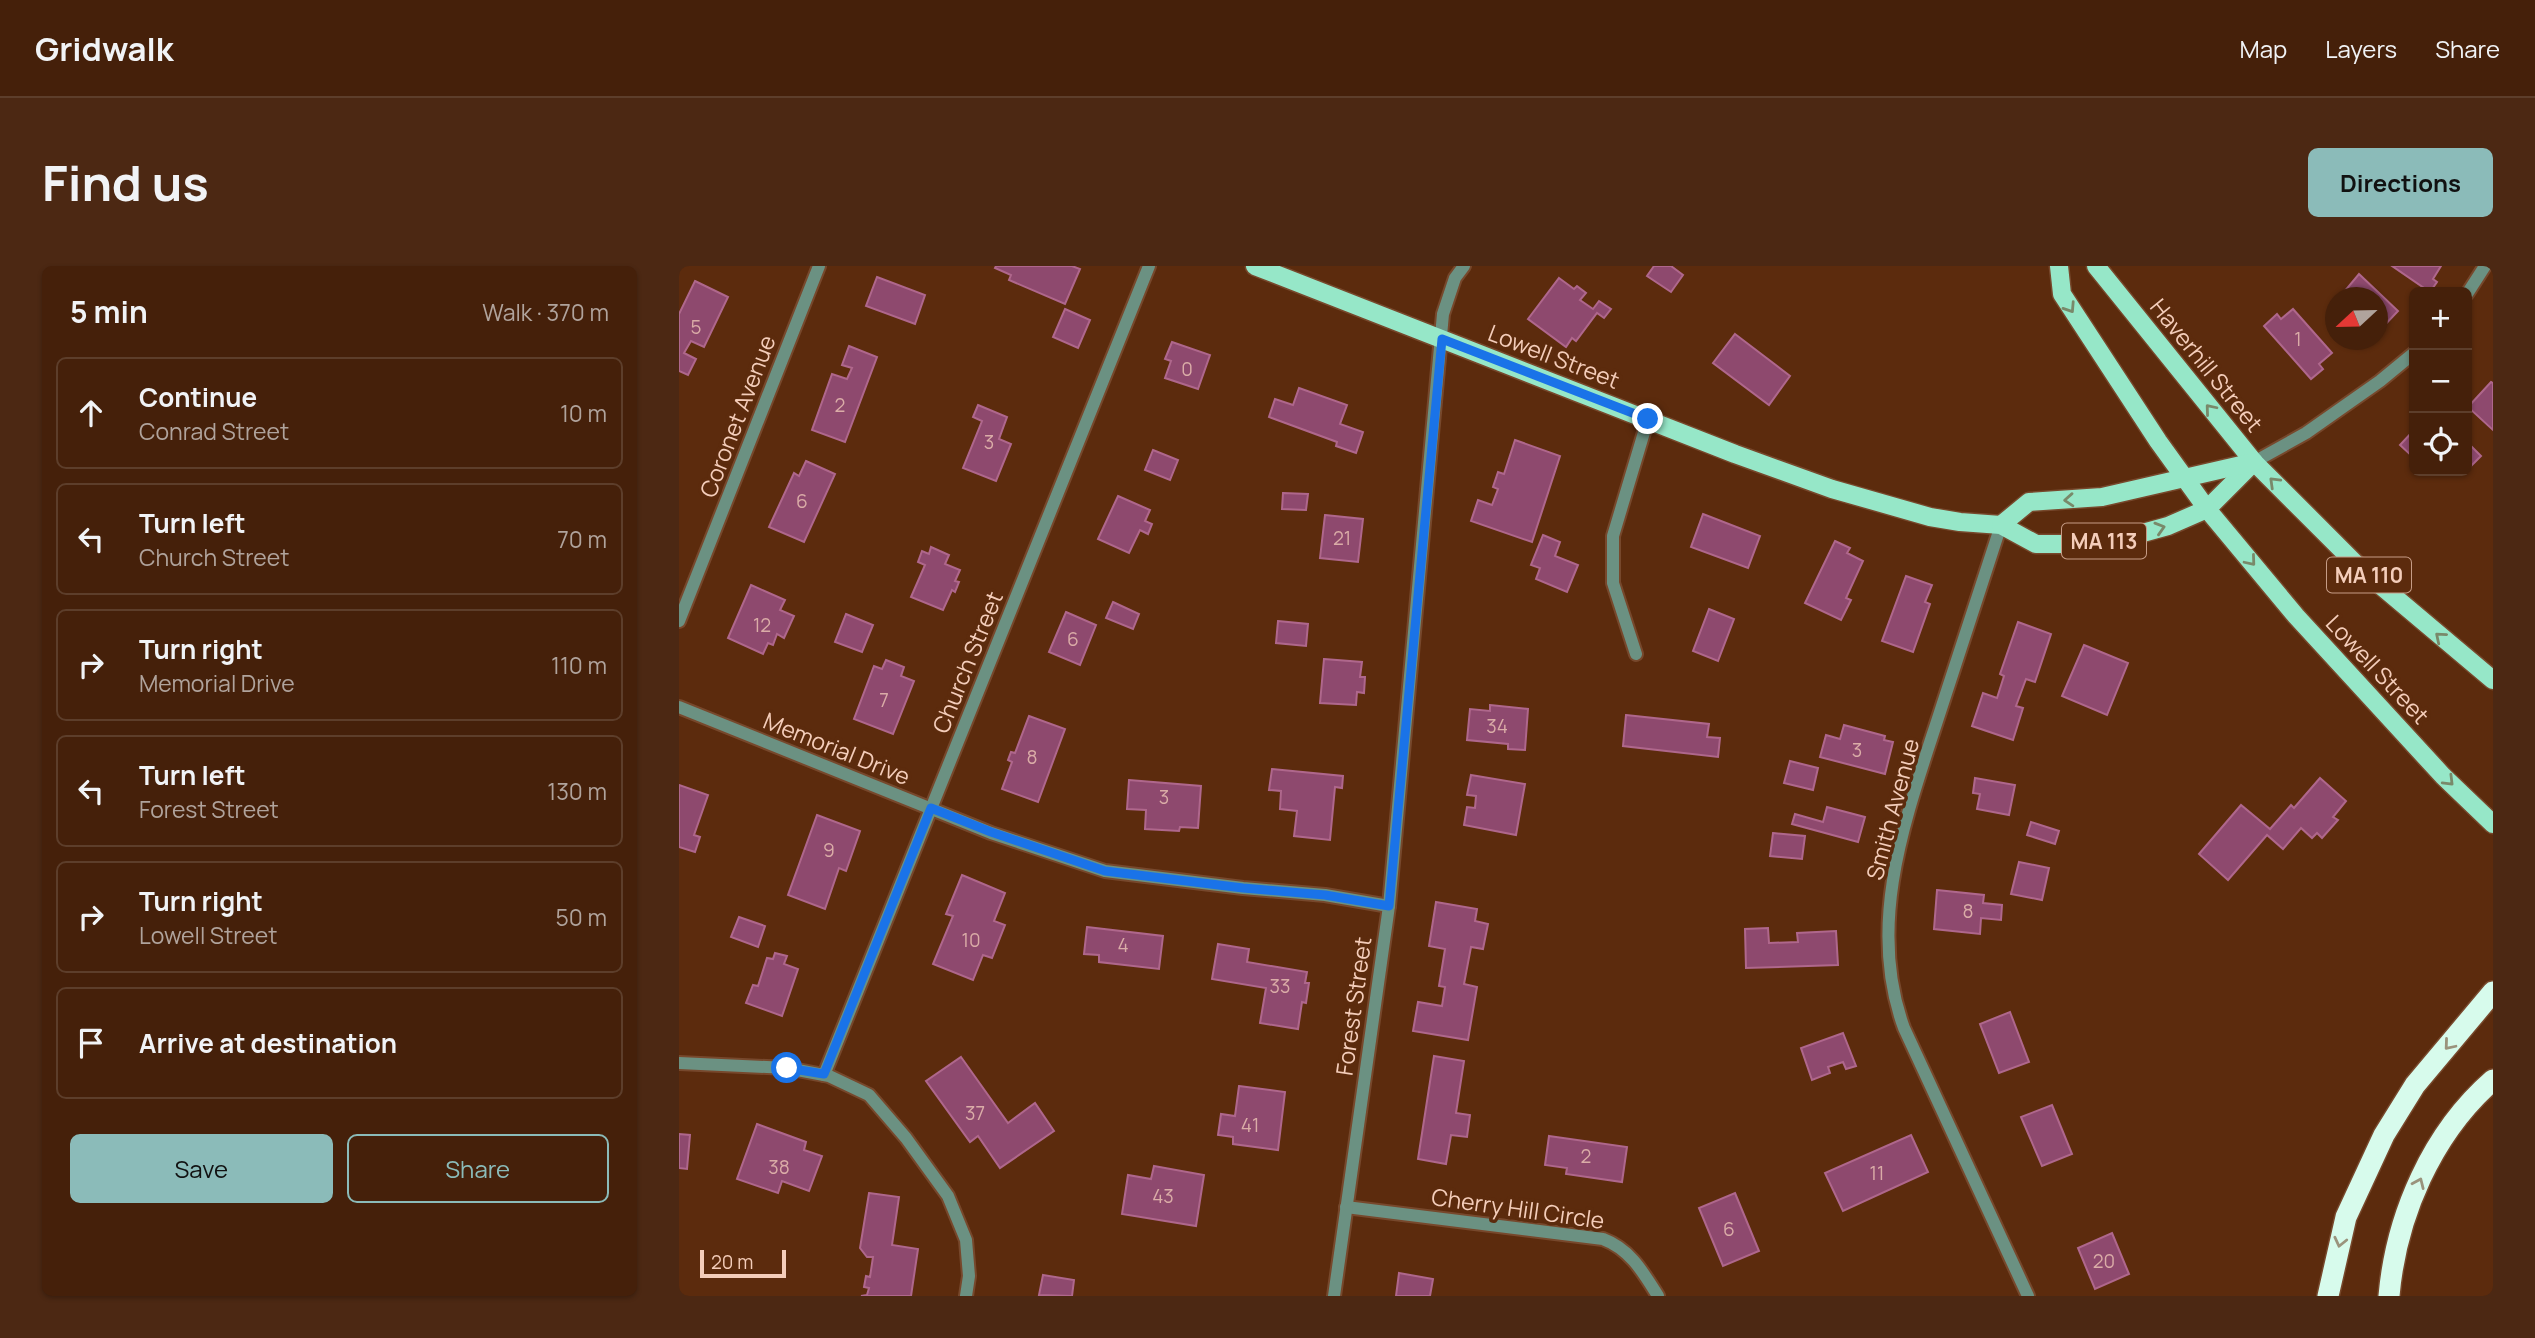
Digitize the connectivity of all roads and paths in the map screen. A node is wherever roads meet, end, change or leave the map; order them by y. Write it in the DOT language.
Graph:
graph roads {
  1 [pos="819,266"];
  2 [pos="1149,266"];
  3 [pos="1255,266"];
  4 [pos="1464,266"];
  5 [pos="2059,266"];
  6 [pos="2096,266"];
  7 [pos="2485,266"];
  8 [pos="2472,287"];
  9 [pos="1442,339"];
  10 [pos="2409,357"];
  11 [pos="1648,419"];
  12 [pos="2254,462"];
  13 [pos="2184,477"];
  14 [pos="2207,509"];
  15 [pos="2001,524"];
  16 [pos="679,621"];
  17 [pos="1636,654"];
  18 [pos="2493,680"];
  19 [pos="679,707"];
  20 [pos="931,808"];
  21 [pos="2493,824"];
  22 [pos="1389,906"];
  23 [pos="2493,992"];
  24 [pos="679,1063"];
  25 [pos="824,1074"];
  26 [pos="2493,1080"];
  27 [pos="1346,1207"];
  28 [pos="966,1296"];
  29 [pos="1333,1296"];
  30 [pos="1658,1296"];
  31 [pos="2028,1296"];
  32 [pos="2328,1296"];
  33 [pos="2389,1296"];
  1 -- 16 [label="street, Coronet Avenue"];
  2 -- 20 [label="street, Church Street"];
  3 -- 9 [label="main road, Lowell Street / MA 113"];
  4 -- 9 [label="street, Forest Street"];
  5 -- 13 [label="main road, one-way"];
  12 -- 6 [label="main road, Haverhill Street / MA 110, one-way"];
  7 -- 8 [label="street"];
  9 -- 11 [label="main road, Lowell Street / MA 113"];
  9 -- 22 [label="street, Forest Street"];
  10 -- 12 [label="street"];
  11 -- 15 [label="main road, Lowell Street / MA 113"];
  11 -- 17 [label="street"];
  12 -- 13 [label="main road, MA 113"];
  12 -- 14 [label="main road, Lowell Street / MA 113"];
  18 -- 12 [label="main road, MA 110, one-way"];
  13 -- 14 [label="main road, Lowell Street"];
  13 -- 15 [label="main road, MA 113, one-way"];
  15 -- 14 [label="main road, Lowell Street / MA 113, one-way"];
  14 -- 21 [label="main road, Lowell Street, one-way"];
  15 -- 31 [label="street, Smith Avenue"];
  19 -- 20 [label="street, Memorial Drive"];
  20 -- 22 [label="street, Memorial Drive"];
  20 -- 25 [label="street, Church Street"];
  22 -- 27 [label="street, Forest Street"];
  23 -- 32 [label="highway, one-way"];
  24 -- 25 [label="street"];
  25 -- 28 [label="street"];
  33 -- 26 [label="highway, one-way"];
  27 -- 29 [label="street, Forest Street"];
  27 -- 30 [label="street, Cherry Hill Circle"];
}
